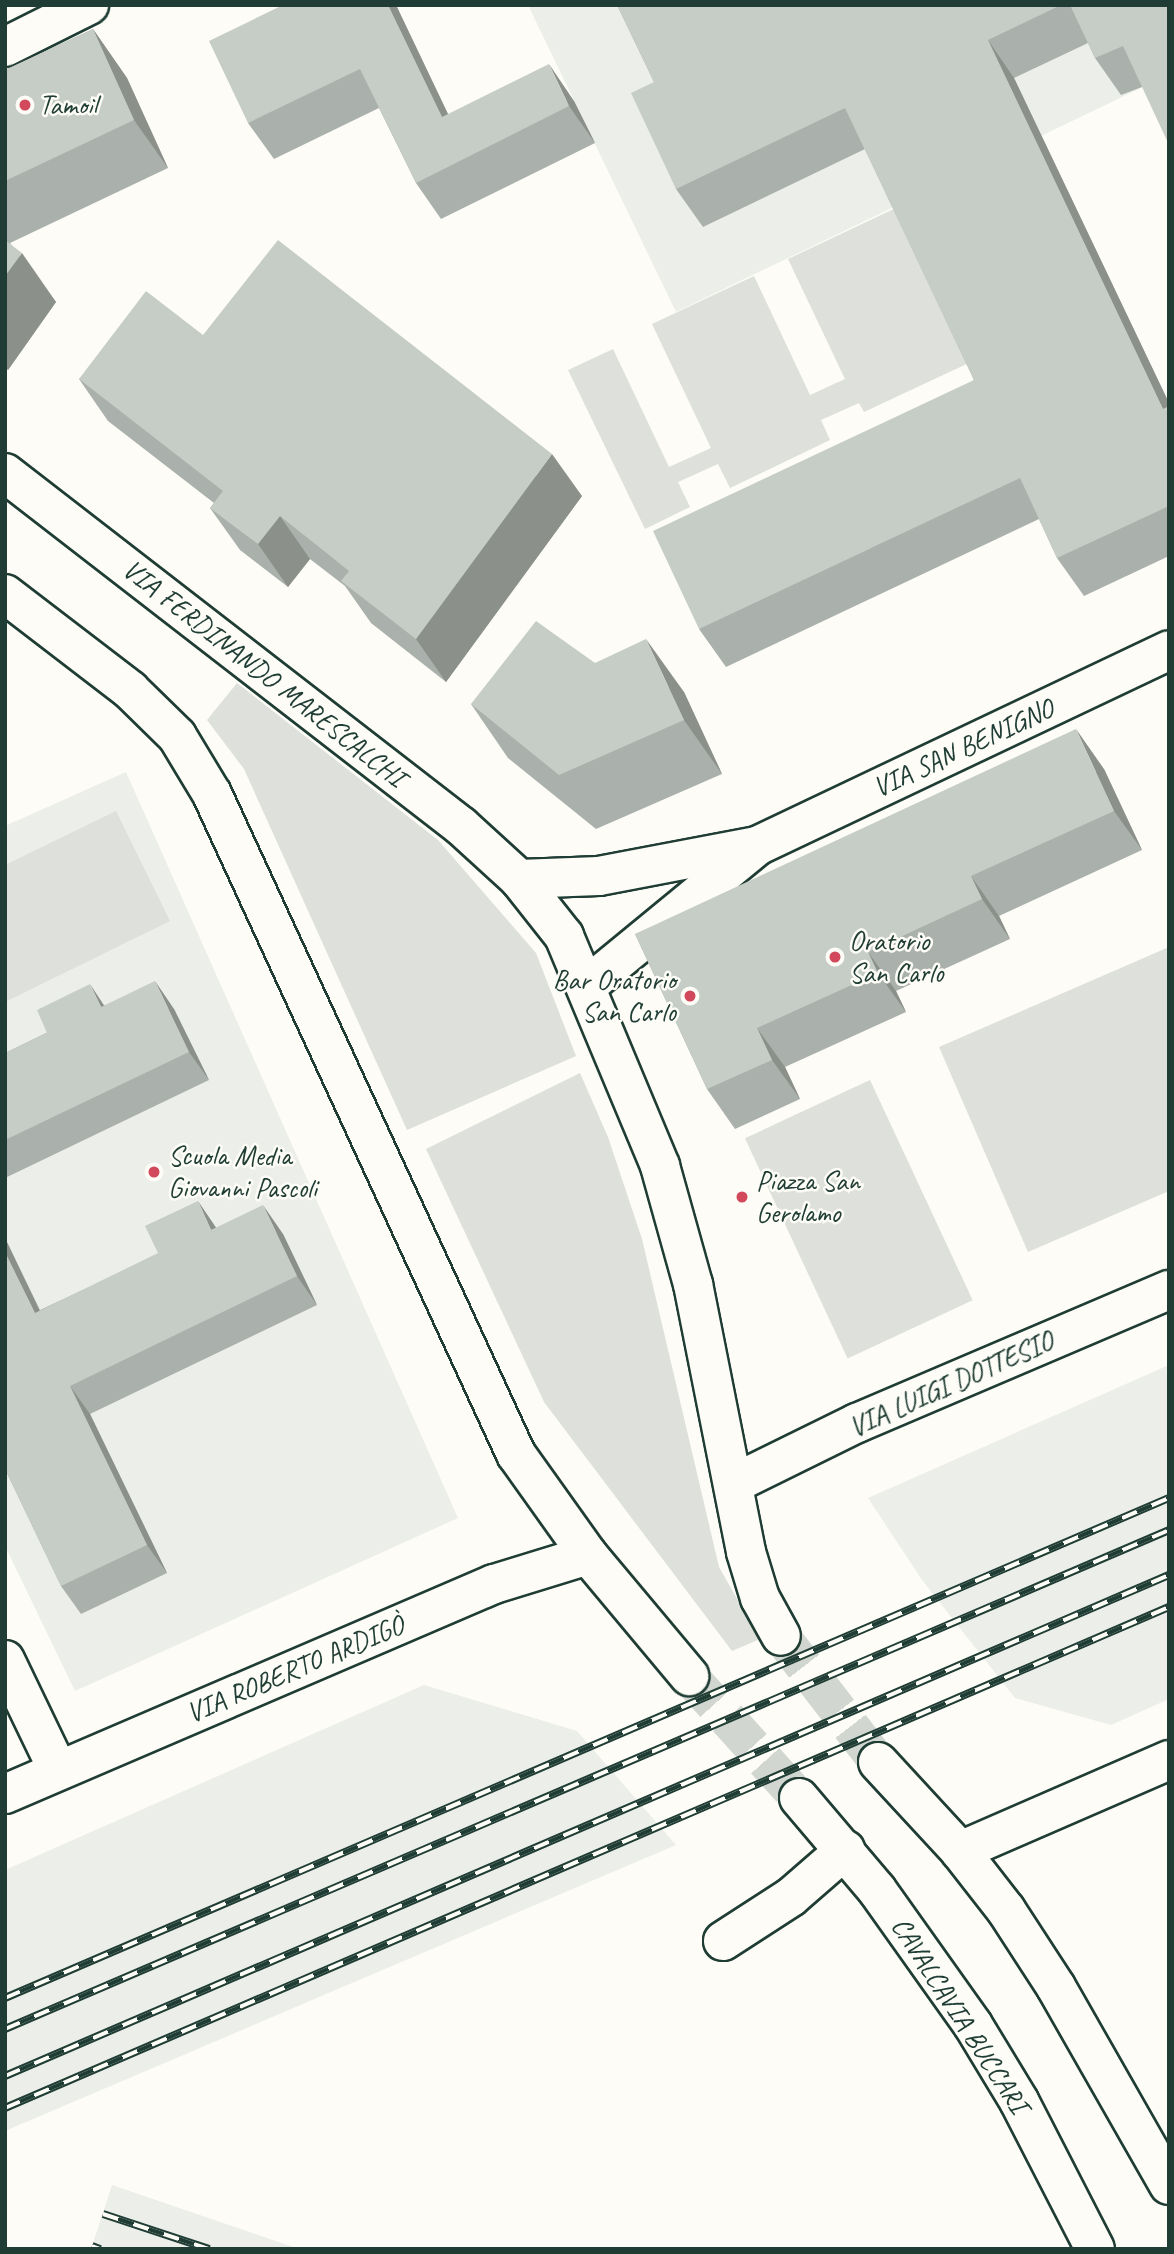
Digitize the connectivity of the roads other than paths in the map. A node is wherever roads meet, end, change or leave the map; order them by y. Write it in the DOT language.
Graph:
graph roads {
  1 [pos="89,5"];
  2 [pos="5,47"];
  3 [pos="5,473"];
  4 [pos="5,594"];
  5 [pos="1169,650"];
  6 [pos="757,846"];
  7 [pos="519,879"];
  8 [pos="587,985"];
  9 [pos="1169,1290"];
  10 [pos="735,1483"];
  11 [pos="588,1555"];
  12 [pos="781,1636"];
  13 [pos="5,1660"];
  14 [pos="688,1676"];
  15 [pos="1169,1760"];
  16 [pos="878,1762"];
  17 [pos="58,1770"];
  18 [pos="5,1794"];
  19 [pos="799,1797"];
  20 [pos="845,1850"];
  21 [pos="960,1851"];
  22 [pos="723,1941"];
  23 [pos="1169,2185"];
  24 [pos="1095,2249"];
  1 -- 2 [label="street"];
  3 -- 7 [label="street, VIA FERDINANDO MARESCALCHI"];
  4 -- 11 [label="street"];
  5 -- 6 [label="street, VIA SAN BENIGNO"];
  6 -- 7 [label="street, VIA SAN BENIGNO"];
  6 -- 8 [label="street, VIA SAN BENIGNO"];
  7 -- 8 [label="street"];
  8 -- 10 [label="street"];
  9 -- 10 [label="street, VIA LUIGI DOTTESIO"];
  10 -- 12 [label="street"];
  11 -- 14 [label="street"];
  11 -- 17 [label="street, VIA ROBERTO ARDIGÒ"];
  13 -- 17 [label="street"];
  15 -- 21 [label="street"];
  16 -- 21 [label="street"];
  17 -- 18 [label="street, VIA ROBERTO ARDIGÒ"];
  19 -- 20 [label="street, CAVALCAVIA BUCCARI"];
  20 -- 22 [label="street"];
  20 -- 24 [label="street, CAVALCAVIA BUCCARI"];
  21 -- 23 [label="street"];
}
